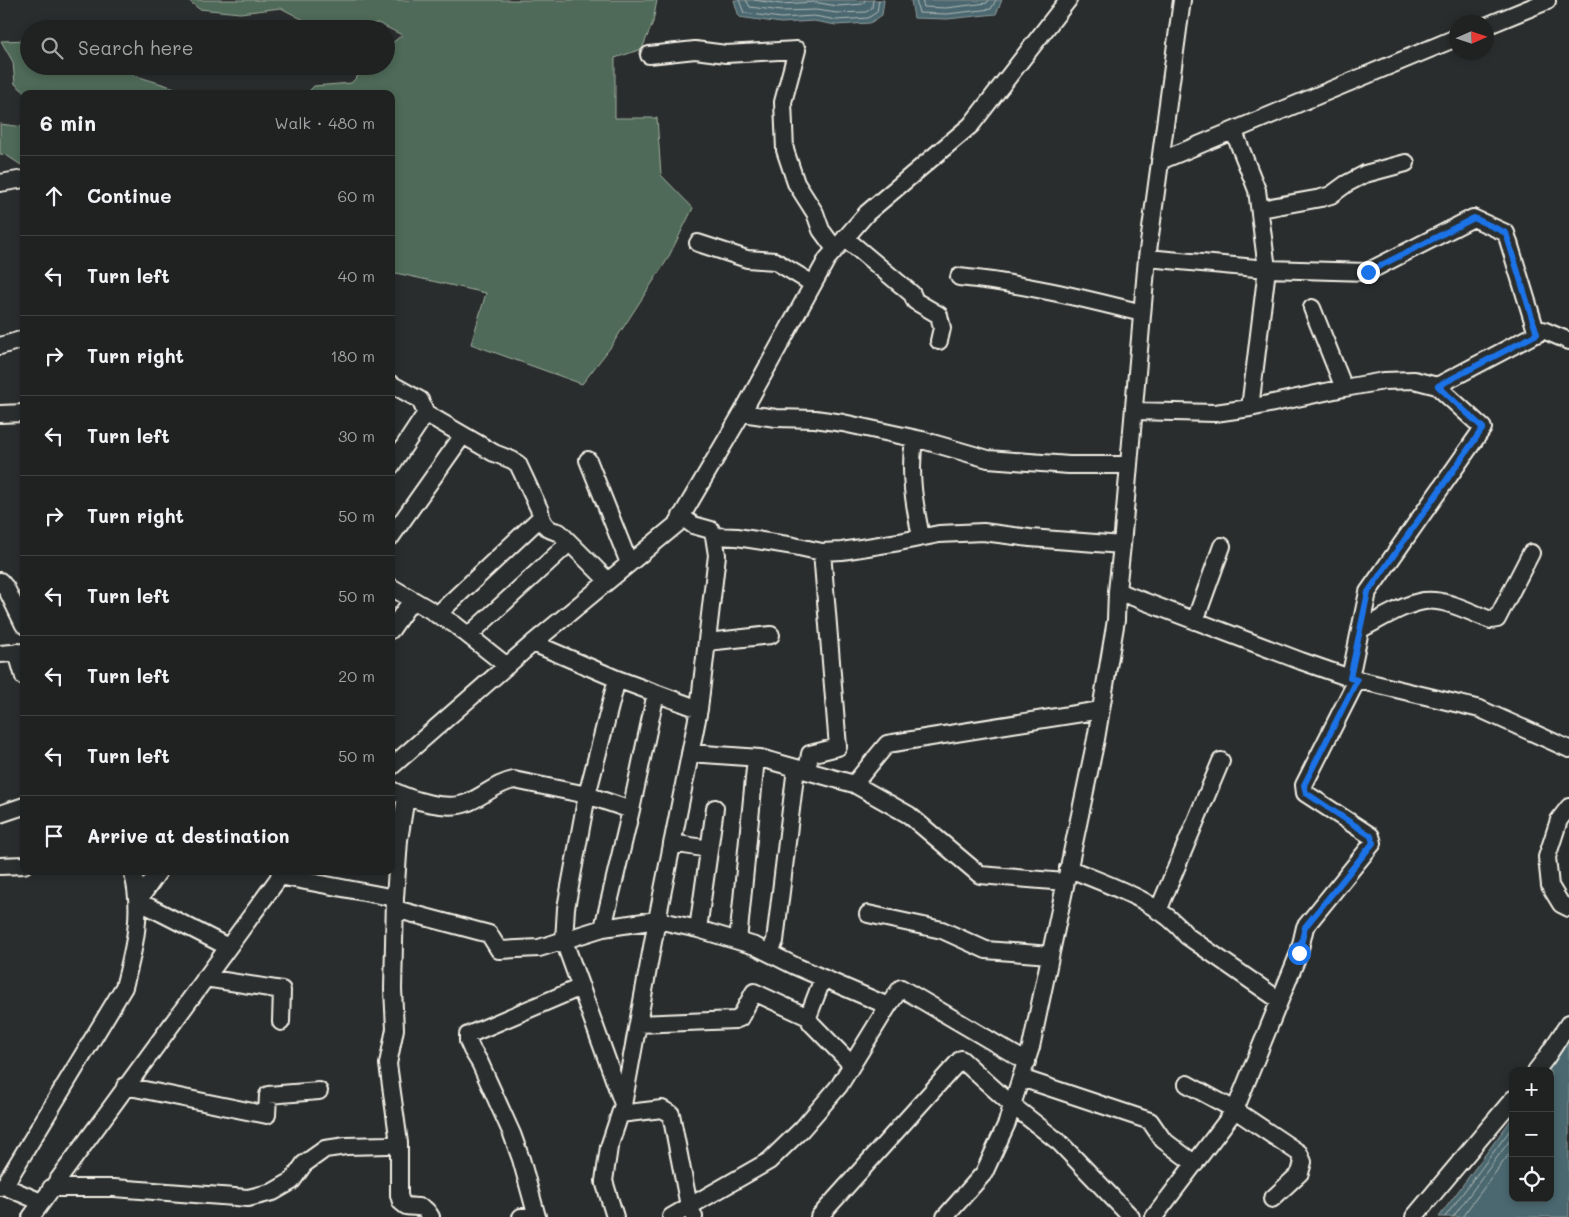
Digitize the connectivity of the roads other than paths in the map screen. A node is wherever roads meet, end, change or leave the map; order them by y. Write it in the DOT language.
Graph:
graph roads {
  1 [pos="1068,0"];
  2 [pos="1182,0"];
  3 [pos="1547,1"];
  4 [pos="1494,23"];
  5 [pos="1449,41"];
  6 [pos="649,55"];
  7 [pos="1234,132"];
  8 [pos="1160,161"];
  9 [pos="1406,163"];
  10 [pos="20,180"];
  11 [pos="0,184"];
  12 [pos="1260,209"];
  13 [pos="698,243"];
  14 [pos="840,244"];
  15 [pos="1147,258"];
  16 [pos="1267,269"];
  17 [pos="959,277"];
  18 [pos="813,284"];
  19 [pos="1312,308"];
  20 [pos="1142,313"];
  21 [pos="1537,334"];
  22 [pos="20,340"];
  23 [pos="939,341"];
  24 [pos="1569,341"];
  25 [pos="0,346"];
  26 [pos="1438,386"];
  27 [pos="395,387"];
  28 [pos="1344,388"];
  29 [pos="1250,408"];
  30 [pos="1134,411"];
  31 [pos="20,413"];
  32 [pos="426,413"];
  33 [pos="742,413"];
  34 [pos="0,414"];
  35 [pos="463,435"];
  36 [pos="914,439"];
  37 [pos="395,460"];
  38 [pos="588,460"];
  39 [pos="1129,464"];
  40 [pos="681,516"];
  41 [pos="540,518"];
  42 [pos="395,531"];
  43 [pos="714,536"];
  44 [pos="921,537"];
  45 [pos="570,543"];
  46 [pos="1122,546"];
  47 [pos="1222,546"];
  48 [pos="822,552"];
  49 [pos="1531,553"];
  50 [pos="630,563"];
  51 [pos="608,581"];
  52 [pos="11,588"];
  53 [pos="395,589"];
  54 [pos="1117,591"];
  55 [pos="412,600"];
  56 [pos="20,614"];
  57 [pos="437,614"];
  58 [pos="1195,621"];
  59 [pos="395,624"];
  60 [pos="1361,628"];
  61 [pos="469,635"];
  62 [pos="772,635"];
  63 [pos="706,642"];
  64 [pos="533,643"];
  65 [pos="20,652"];
  66 [pos="0,654"];
  67 [pos="507,666"];
  68 [pos="617,679"];
  69 [pos="1353,679"];
  70 [pos="656,693"];
  71 [pos="699,709"];
  72 [pos="1101,710"];
  73 [pos="1569,749"];
  74 [pos="690,753"];
  75 [pos="756,758"];
  76 [pos="1222,761"];
  77 [pos="395,764"];
  78 [pos="801,769"];
  79 [pos="854,784"];
  80 [pos="399,794"];
  81 [pos="587,796"];
  82 [pos="20,807"];
  83 [pos="715,808"];
  84 [pos="1569,808"];
  85 [pos="632,810"];
  86 [pos="0,814"];
  87 [pos="672,843"];
  88 [pos="709,849"];
  89 [pos="20,865"];
  90 [pos="0,866"];
  91 [pos="133,875"];
  92 [pos="156,875"];
  93 [pos="280,875"];
  94 [pos="285,875"];
  95 [pos="1067,875"];
  96 [pos="138,901"];
  97 [pos="395,903"];
  98 [pos="1569,908"];
  99 [pos="1158,911"];
  100 [pos="868,914"];
  101 [pos="657,920"];
  102 [pos="603,928"];
  103 [pos="698,929"];
  104 [pos="564,940"];
  105 [pos="738,941"];
  106 [pos="228,947"];
  107 [pos="769,953"];
  108 [pos="1050,956"];
  109 [pos="205,978"];
  110 [pos="823,978"];
  111 [pos="581,987"];
  112 [pos="1279,1000"];
  113 [pos="888,1006"];
  114 [pos="808,1017"];
  115 [pos="281,1022"];
  116 [pos="1569,1022"];
  117 [pos="638,1024"];
  118 [pos="1027,1062"];
  119 [pos="852,1065"];
  120 [pos="1539,1067"];
  121 [pos="1021,1078"];
  122 [pos="1187,1084"];
  123 [pos="125,1086"];
  124 [pos="320,1091"];
  125 [pos="1509,1104"];
  126 [pos="1012,1106"];
  127 [pos="622,1110"];
  128 [pos="1235,1110"];
  129 [pos="399,1143"];
  130 [pos="1195,1164"];
  131 [pos="2,1187"];
  132 [pos="51,1188"];
  133 [pos="1272,1199"];
  134 [pos="41,1202"];
  135 [pos="691,1212"];
  136 [pos="31,1217"];
  137 [pos="431,1217"];
  138 [pos="532,1217"];
  139 [pos="615,1217"];
  140 [pos="671,1217"];
  141 [pos="819,1217"];
  142 [pos="945,1217"];
  143 [pos="1131,1217"];
  144 [pos="1154,1217"];
  145 [pos="1414,1217"];
  1 -- 14 [label="street"];
  2 -- 8 [label="street"];
  3 -- 4 [label="street"];
  5 -- 7 [label="street"];
  6 -- 14 [label="street"];
  7 -- 8 [label="street"];
  7 -- 12 [label="street"];
  8 -- 15 [label="street"];
  9 -- 12 [label="street"];
  10 -- 11 [label="street"];
  12 -- 16 [label="street"];
  13 -- 18 [label="street"];
  14 -- 18 [label="street"];
  14 -- 23 [label="street"];
  15 -- 16 [label="street"];
  15 -- 20 [label="street"];
  16 -- 21 [label="street"];
  16 -- 29 [label="street"];
  17 -- 20 [label="street"];
  18 -- 33 [label="street"];
  19 -- 28 [label="street"];
  20 -- 30 [label="street"];
  21 -- 24 [label="street"];
  21 -- 26 [label="street"];
  22 -- 25 [label="street"];
  26 -- 28 [label="street"];
  26 -- 60 [label="street"];
  27 -- 32 [label="street"];
  28 -- 29 [label="street"];
  29 -- 30 [label="street"];
  30 -- 39 [label="street"];
  31 -- 34 [label="street"];
  32 -- 35 [label="street"];
  32 -- 37 [label="street"];
  33 -- 36 [label="street"];
  33 -- 40 [label="street"];
  35 -- 41 [label="street"];
  35 -- 42 [label="street"];
  36 -- 39 [label="street"];
  36 -- 44 [label="street"];
  38 -- 50 [label="street"];
  39 -- 46 [label="street"];
  40 -- 43 [label="street"];
  40 -- 50 [label="street"];
  41 -- 45 [label="street"];
  41 -- 57 [label="street"];
  43 -- 48 [label="street"];
  43 -- 63 [label="street"];
  44 -- 46 [label="street"];
  44 -- 48 [label="street"];
  45 -- 51 [label="street"];
  45 -- 61 [label="street"];
  46 -- 54 [label="street"];
  47 -- 58 [label="street"];
  48 -- 78 [label="street"];
  49 -- 60 [label="street"];
  50 -- 51 [label="street"];
  51 -- 64 [label="street"];
  52 -- 56 [label="street"];
  53 -- 55 [label="street"];
  54 -- 58 [label="street"];
  54 -- 72 [label="street"];
  55 -- 57 [label="street"];
  55 -- 59 [label="street"];
  57 -- 61 [label="street"];
  58 -- 69 [label="street"];
  60 -- 69 [label="street"];
  61 -- 67 [label="street"];
  62 -- 63 [label="street"];
  63 -- 71 [label="street"];
  64 -- 67 [label="street"];
  64 -- 68 [label="street"];
  65 -- 66 [label="street"];
  67 -- 77 [label="street"];
  68 -- 70 [label="street"];
  68 -- 81 [label="street"];
  69 -- 73 [label="street"];
  69 -- 112 [label="street"];
  70 -- 71 [label="street"];
  70 -- 85 [label="street"];
  71 -- 74 [label="street"];
  72 -- 79 [label="street"];
  72 -- 95 [label="street"];
  74 -- 75 [label="street"];
  74 -- 87 [label="street"];
  75 -- 78 [label="street"];
  75 -- 105 [label="street"];
  76 -- 99 [label="street"];
  78 -- 79 [label="street"];
  78 -- 107 [label="street"];
  79 -- 95 [label="street"];
  80 -- 81 [label="street"];
  80 -- 97 [label="street"];
  81 -- 85 [label="street"];
  81 -- 104 [label="street"];
  82 -- 86 [label="street"];
  83 -- 88 [label="street"];
  84 -- 98 [label="street"];
  85 -- 102 [label="street"];
  87 -- 88 [label="street"];
  87 -- 101 [label="street"];
  88 -- 103 [label="street"];
  89 -- 90 [label="street"];
  91 -- 96 [label="street"];
  92 -- 96 [label="street"];
  93 -- 106 [label="street"];
  94 -- 97 [label="street"];
  95 -- 99 [label="street"];
  95 -- 108 [label="street"];
  96 -- 106 [label="street"];
  96 -- 131 [label="street"];
  97 -- 104 [label="street"];
  97 -- 129 [label="street"];
  99 -- 112 [label="street"];
  100 -- 108 [label="street"];
  101 -- 102 [label="street"];
  101 -- 103 [label="street"];
  101 -- 117 [label="street"];
  102 -- 104 [label="street"];
  103 -- 105 [label="street"];
  104 -- 111 [label="street"];
  105 -- 107 [label="street"];
  106 -- 109 [label="street"];
  107 -- 110 [label="street"];
  108 -- 118 [label="street"];
  109 -- 115 [label="street"];
  109 -- 123 [label="street"];
  110 -- 113 [label="street"];
  110 -- 114 [label="street"];
  111 -- 127 [label="street"];
  111 -- 138 [label="street"];
  112 -- 128 [label="street"];
  113 -- 118 [label="street"];
  113 -- 119 [label="street"];
  114 -- 117 [label="street"];
  114 -- 119 [label="street"];
  116 -- 120 [label="street"];
  117 -- 127 [label="street"];
  118 -- 121 [label="street"];
  119 -- 135 [label="street"];
  121 -- 126 [label="street"];
  121 -- 130 [label="street"];
  122 -- 128 [label="street"];
  123 -- 124 [label="street"];
  123 -- 132 [label="street"];
  125 -- 145 [label="street"];
  126 -- 141 [label="street"];
  126 -- 142 [label="street"];
  126 -- 143 [label="street"];
  127 -- 135 [label="street"];
  127 -- 139 [label="street"];
  128 -- 130 [label="street"];
  128 -- 133 [label="street"];
  129 -- 132 [label="street"];
  129 -- 137 [label="street"];
  130 -- 144 [label="street"];
  131 -- 134 [label="street"];
  132 -- 134 [label="street"];
  134 -- 136 [label="street"];
  135 -- 140 [label="street"];
}
